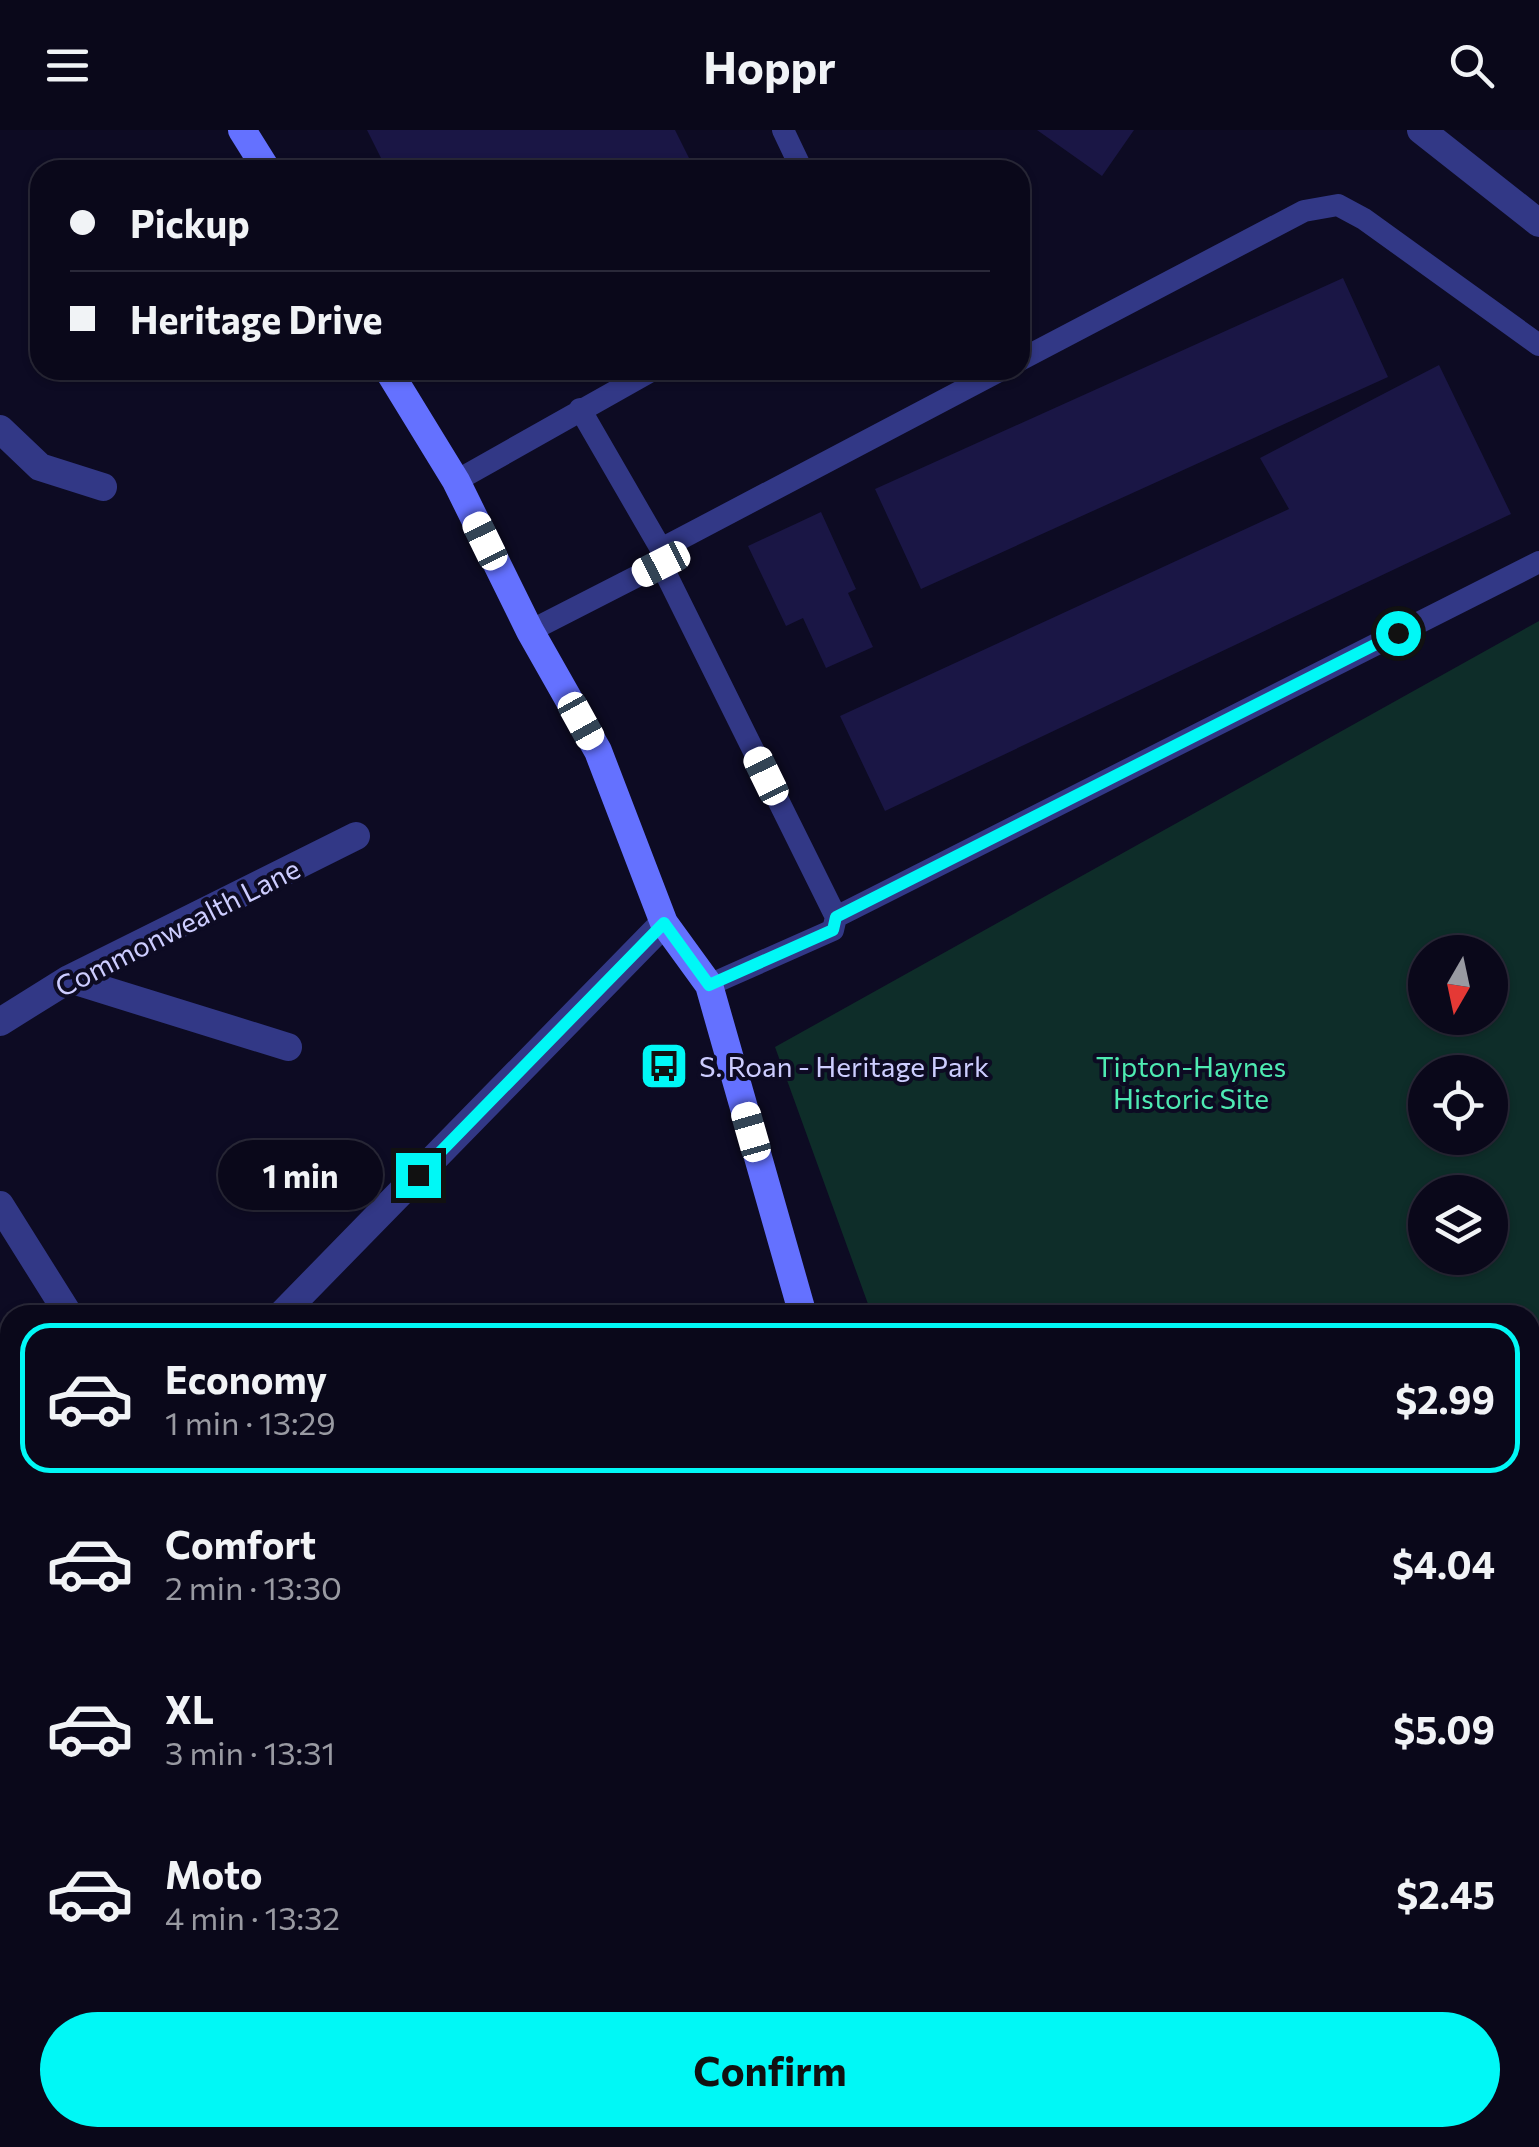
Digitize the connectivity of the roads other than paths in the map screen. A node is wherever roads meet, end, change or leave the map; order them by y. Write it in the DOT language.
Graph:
graph roads {
  1 [pos="242,130"];
  2 [pos="783,130"];
  3 [pos="1421,130"];
  4 [pos="261,160"];
  5 [pos="797,160"];
  6 [pos="1539,222"];
  7 [pos="1539,345"];
  8 [pos="1030,355"];
  9 [pos="394,380"];
  10 [pos="634,380"];
  11 [pos="983,380"];
  12 [pos="580,409"];
  13 [pos="0,429"];
  14 [pos="456,481"];
  15 [pos="104,487"];
  16 [pos="661,556"];
  17 [pos="1539,562"];
  18 [pos="530,631"];
  19 [pos="356,836"];
  20 [pos="836,917"];
  21 [pos="664,923"];
  22 [pos="70,979"];
  23 [pos="709,985"];
  24 [pos="0,1022"];
  25 [pos="288,1047"];
  26 [pos="0,1205"];
  27 [pos="64,1305"];
  28 [pos="291,1305"];
  29 [pos="800,1305"];
  1 -- 4 [label="main road"];
  2 -- 5 [label="lane"];
  3 -- 6 [label="street"];
  7 -- 8 [label="lane"];
  9 -- 14 [label="main road"];
  10 -- 12 [label="lane"];
  11 -- 16 [label="lane"];
  12 -- 14 [label="lane"];
  12 -- 16 [label="lane"];
  13 -- 15 [label="street"];
  14 -- 18 [label="main road"];
  16 -- 18 [label="lane"];
  16 -- 20 [label="lane"];
  17 -- 20 [label="lane"];
  18 -- 21 [label="main road"];
  19 -- 22 [label="street, Commonwealth Lane"];
  20 -- 23 [label="lane"];
  21 -- 23 [label="main road"];
  21 -- 28 [label="street"];
  22 -- 24 [label="street, Commonwealth Lane"];
  22 -- 25 [label="street"];
  23 -- 29 [label="main road"];
  26 -- 27 [label="street"];
}
